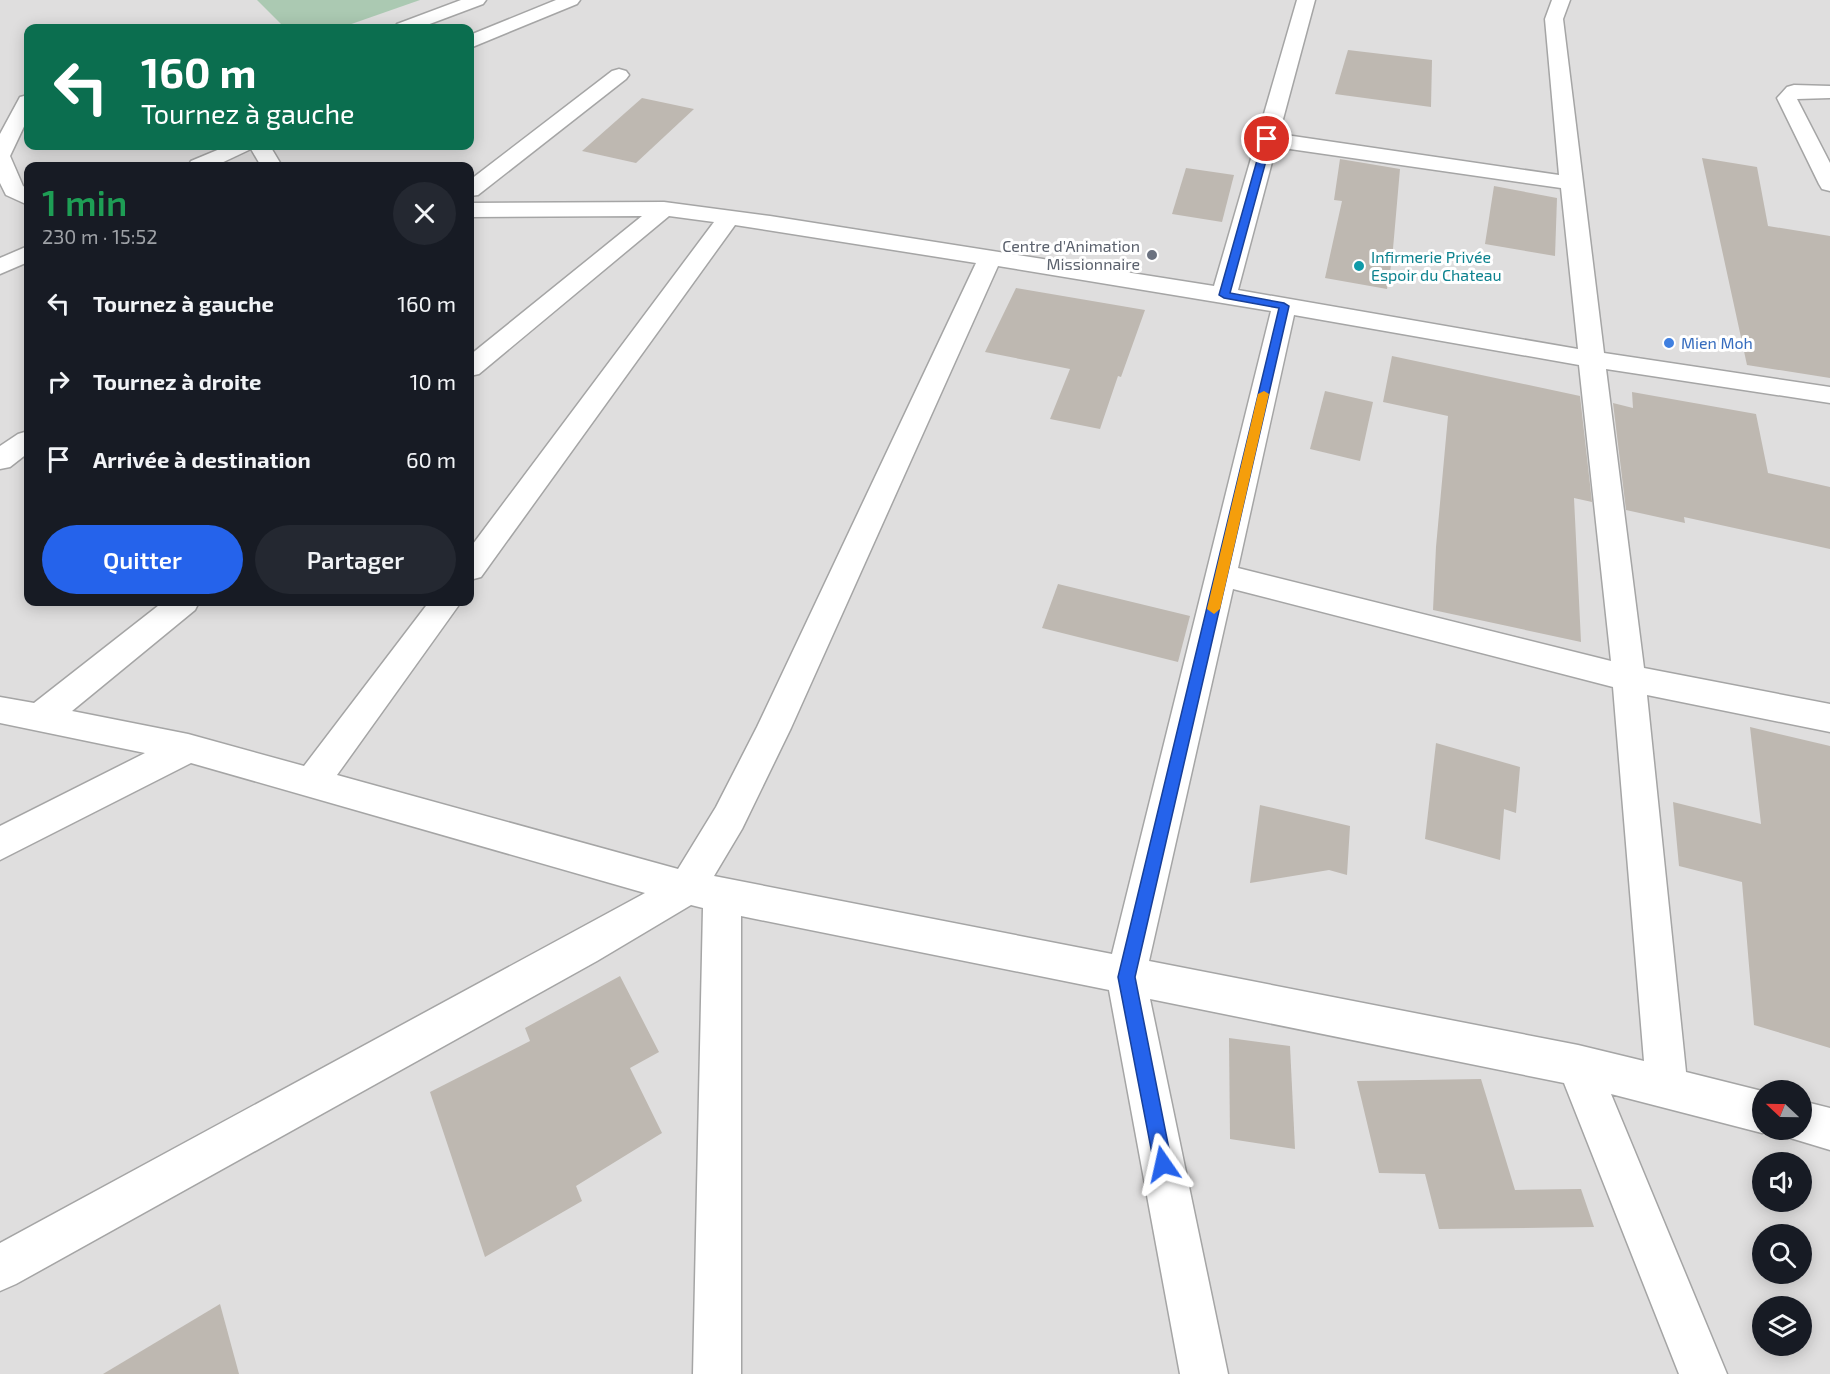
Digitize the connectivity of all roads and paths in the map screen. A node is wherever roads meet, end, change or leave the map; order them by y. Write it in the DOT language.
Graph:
graph roads {
  1 [pos="477,0"];
  2 [pos="571,0"];
  3 [pos="1306,0"];
  4 [pos="1561,0"];
  5 [pos="414,24"];
  6 [pos="474,40"];
  7 [pos="619,75"];
  8 [pos="1830,92"];
  9 [pos="24,101"];
  10 [pos="0,103"];
  11 [pos="24,109"];
  12 [pos="1267,139"];
  13 [pos="234,150"];
  14 [pos="0,156"];
  15 [pos="208,162"];
  16 [pos="1571,183"];
  17 [pos="1830,184"];
  18 [pos="474,187"];
  19 [pos="24,196"];
  20 [pos="664,209"];
  21 [pos="474,210"];
  22 [pos="729,218"];
  23 [pos="24,255"];
  24 [pos="990,258"];
  25 [pos="0,267"];
  26 [pos="1224,295"];
  27 [pos="1284,306"];
  28 [pos="1592,359"];
  29 [pos="474,365"];
  30 [pos="1830,395"];
  31 [pos="24,443"];
  32 [pos="0,460"];
  33 [pos="474,564"];
  34 [pos="1222,575"];
  35 [pos="179,606"];
  36 [pos="443,606"];
  37 [pos="1629,678"];
  38 [pos="0,710"];
  39 [pos="40,718"];
  40 [pos="1830,718"];
  41 [pos="188,748"];
  42 [pos="311,784"];
  43 [pos="0,844"];
  44 [pos="705,892"];
  45 [pos="1126,977"];
  46 [pos="1578,1065"];
  47 [pos="1667,1088"];
  48 [pos="1752,1109"];
  49 [pos="1812,1124"];
  50 [pos="1830,1129"];
  51 [pos="0,1268"];
  52 [pos="717,1374"];
  53 [pos="1204,1374"];
  54 [pos="1703,1374"];
  1 -- 5 [label="street"];
  2 -- 6 [label="street"];
  3 -- 12 [label="street"];
  4 -- 16 [label="street"];
  7 -- 18 [label="street"];
  8 -- 17 [label="street"];
  9 -- 10 [label="street"];
  11 -- 14 [label="street"];
  12 -- 16 [label="street"];
  12 -- 26 [label="street"];
  13 -- 15 [label="street"];
  14 -- 19 [label="street"];
  16 -- 28 [label="street"];
  20 -- 21 [label="street"];
  20 -- 22 [label="street"];
  20 -- 29 [label="street"];
  22 -- 24 [label="street"];
  22 -- 33 [label="street"];
  23 -- 25 [label="street"];
  24 -- 26 [label="street"];
  24 -- 44 [label="street"];
  26 -- 27 [label="street"];
  27 -- 28 [label="street"];
  27 -- 34 [label="street"];
  28 -- 30 [label="street"];
  28 -- 37 [label="street"];
  31 -- 32 [label="street"];
  34 -- 37 [label="street"];
  34 -- 45 [label="street"];
  35 -- 39 [label="street"];
  36 -- 42 [label="street"];
  37 -- 40 [label="street"];
  37 -- 47 [label="street"];
  38 -- 39 [label="street"];
  39 -- 41 [label="street"];
  41 -- 42 [label="street"];
  41 -- 43 [label="street"];
  42 -- 44 [label="street"];
  44 -- 45 [label="street"];
  44 -- 51 [label="street"];
  44 -- 52 [label="street"];
  45 -- 46 [label="street"];
  45 -- 53 [label="street"];
  46 -- 47 [label="street"];
  46 -- 54 [label="street"];
  47 -- 48 [label="street"];
  49 -- 50 [label="street"];
}
